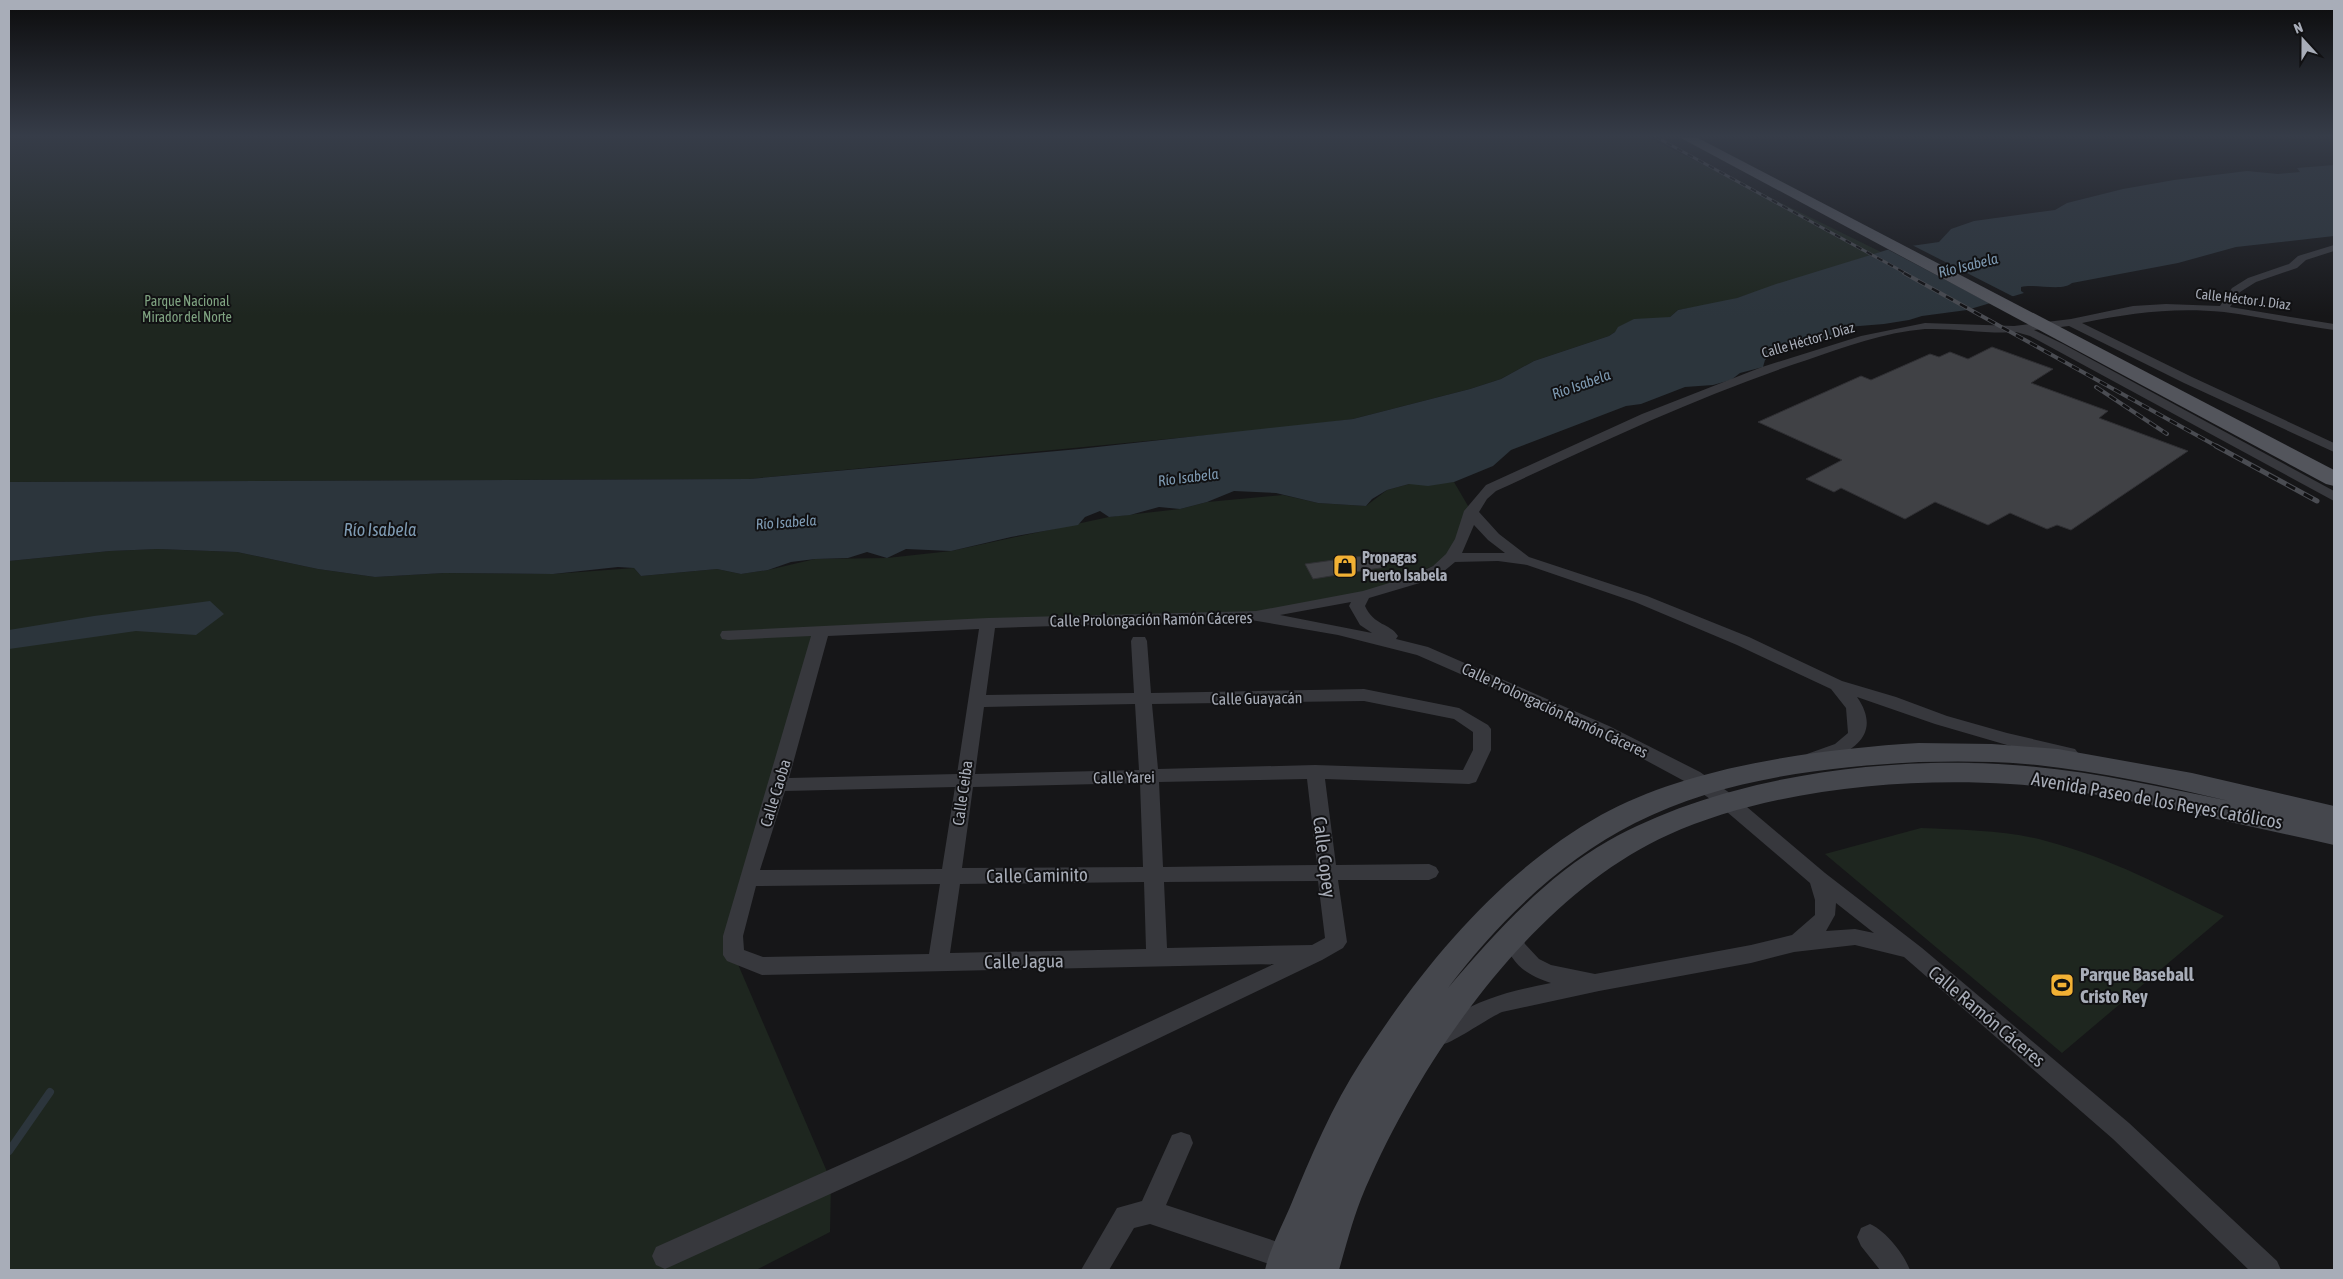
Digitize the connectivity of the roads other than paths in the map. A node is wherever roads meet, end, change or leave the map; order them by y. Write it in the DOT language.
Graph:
graph roads {
  1 [pos="1801,197"];
  2 [pos="1812,197"];
  3 [pos="2334,248"];
  4 [pos="2223,309"];
  5 [pos="2070,322"];
  6 [pos="2334,327"];
  7 [pos="2014,329"];
  8 [pos="2270,439"];
  9 [pos="2334,448"];
  10 [pos="2334,468"];
  11 [pos="2334,479"];
  12 [pos="2334,497"];
  13 [pos="1471,510"];
  14 [pos="1451,558"];
  15 [pos="1529,561"];
  16 [pos="1362,597"];
  17 [pos="1251,615"];
  18 [pos="988,623"];
  19 [pos="821,630"];
  20 [pos="728,635"];
  21 [pos="1140,642"];
  22 [pos="1422,651"];
  23 [pos="1836,685"];
  24 [pos="1145,700"];
  25 [pos="976,701"];
  26 [pos="1315,772"];
  27 [pos="1785,774"];
  28 [pos="1150,776"];
  29 [pos="1469,777"];
  30 [pos="1693,778"];
  31 [pos="964,780"];
  32 [pos="778,785"];
  33 [pos="2214,787"];
  34 [pos="1669,811"];
  35 [pos="2334,816"];
  36 [pos="2334,835"];
  37 [pos="1429,872"];
  38 [pos="1326,873"];
  39 [pos="1154,874"];
  40 [pos="951,876"];
  41 [pos="748,878"];
  42 [pos="1818,878"];
  43 [pos="1511,936"];
  44 [pos="1794,944"];
  45 [pos="1315,954"];
  46 [pos="1915,954"];
  47 [pos="734,955"];
  48 [pos="1156,958"];
  49 [pos="938,963"];
  50 [pos="1599,982"];
  51 [pos="1426,1045"];
  52 [pos="1181,1143"];
  53 [pos="1150,1212"];
  54 [pos="1870,1237"];
  55 [pos="665,1256"];
  56 [pos="1286,1264"];
  57 [pos="1094,1270"];
  58 [pos="1320,1270"];
  59 [pos="1897,1270"];
  60 [pos="2268,1270"];
  1 -- 8 [label="main road"];
  2 -- 8 [label="main road"];
  3 -- 4 [label="street"];
  4 -- 5 [label="street, Calle Héctor J. Díaz"];
  4 -- 6 [label="street, Calle Héctor J. Díaz"];
  5 -- 7 [label="street, Calle Héctor J. Díaz"];
  5 -- 9 [label="street"];
  7 -- 12 [label="street"];
  7 -- 13 [label="street, Calle Héctor J. Díaz"];
  8 -- 10 [label="main road"];
  8 -- 11 [label="main road"];
  13 -- 14 [label="street, Calle Héctor J. Díaz"];
  13 -- 15 [label="street"];
  14 -- 15 [label="street"];
  14 -- 16 [label="street, Calle Héctor J. Díaz"];
  15 -- 23 [label="street"];
  16 -- 17 [label="street, Calle Héctor J. Díaz"];
  16 -- 22 [label="street"];
  17 -- 18 [label="street, Calle Prolongación Ramón Cáceres"];
  17 -- 22 [label="street, Calle Prolongación Ramón Cáceres"];
  18 -- 19 [label="street, Calle Prolongación Ramón Cáceres"];
  18 -- 25 [label="street, Calle Ceiba"];
  19 -- 20 [label="street, Calle Prolongación Ramón Cáceres"];
  19 -- 32 [label="street, Calle Caoba"];
  21 -- 24 [label="street"];
  22 -- 30 [label="street, Calle Prolongación Ramón Cáceres"];
  23 -- 27 [label="street, Avenida Paseo de los Reyes Católicos"];
  23 -- 33 [label="street, Avenida Paseo de los Reyes Católicos"];
  24 -- 25 [label="street, Calle Guayacán"];
  24 -- 28 [label="street"];
  24 -- 29 [label="street, Calle Guayacán"];
  25 -- 31 [label="street, Calle Ceiba"];
  26 -- 28 [label="street, Calle Yarei"];
  26 -- 29 [label="street, Calle Yarei"];
  26 -- 38 [label="street, Calle Copey"];
  27 -- 33 [label="main road, Avenida Paseo de los Reyes Católicos"];
  27 -- 34 [label="main road, Avenida Paseo de los Reyes Católicos"];
  27 -- 36 [label="main road, Avenida Paseo de los Reyes Católicos"];
  28 -- 31 [label="street, Calle Yarei"];
  28 -- 39 [label="street"];
  30 -- 42 [label="street, Calle Ramón Cáceres"];
  31 -- 32 [label="street, Calle Yarei"];
  31 -- 40 [label="street, Calle Ceiba"];
  32 -- 41 [label="street, Calle Caoba"];
  33 -- 35 [label="main road, Avenida Paseo de los Reyes Católicos"];
  34 -- 43 [label="main road, Avenida Paseo de los Reyes Católicos"];
  34 -- 56 [label="main road, Avenida Paseo de los Reyes Católicos"];
  37 -- 38 [label="street, Calle Caminito"];
  38 -- 39 [label="street, Calle Caminito"];
  38 -- 45 [label="street, Calle Copey"];
  39 -- 40 [label="street, Calle Caminito"];
  39 -- 48 [label="street"];
  40 -- 41 [label="street, Calle Caminito"];
  40 -- 49 [label="street, Calle Ceiba"];
  41 -- 47 [label="street, Calle Caoba"];
  42 -- 44 [label="street"];
  42 -- 46 [label="street, Calle Ramón Cáceres"];
  43 -- 50 [label="street"];
  43 -- 51 [label="main road, Avenida Paseo de los Reyes Católicos"];
  44 -- 46 [label="street"];
  44 -- 50 [label="street"];
  45 -- 48 [label="street, Calle Jagua"];
  45 -- 55 [label="street"];
  46 -- 60 [label="street, Calle Ramón Cáceres"];
  47 -- 49 [label="street, Calle Jagua"];
  48 -- 49 [label="street, Calle Jagua"];
  50 -- 51 [label="street"];
  51 -- 58 [label="main road, Avenida Paseo de los Reyes Católicos"];
  52 -- 53 [label="street"];
  53 -- 56 [label="street"];
  53 -- 57 [label="street"];
  54 -- 59 [label="street"];
}
